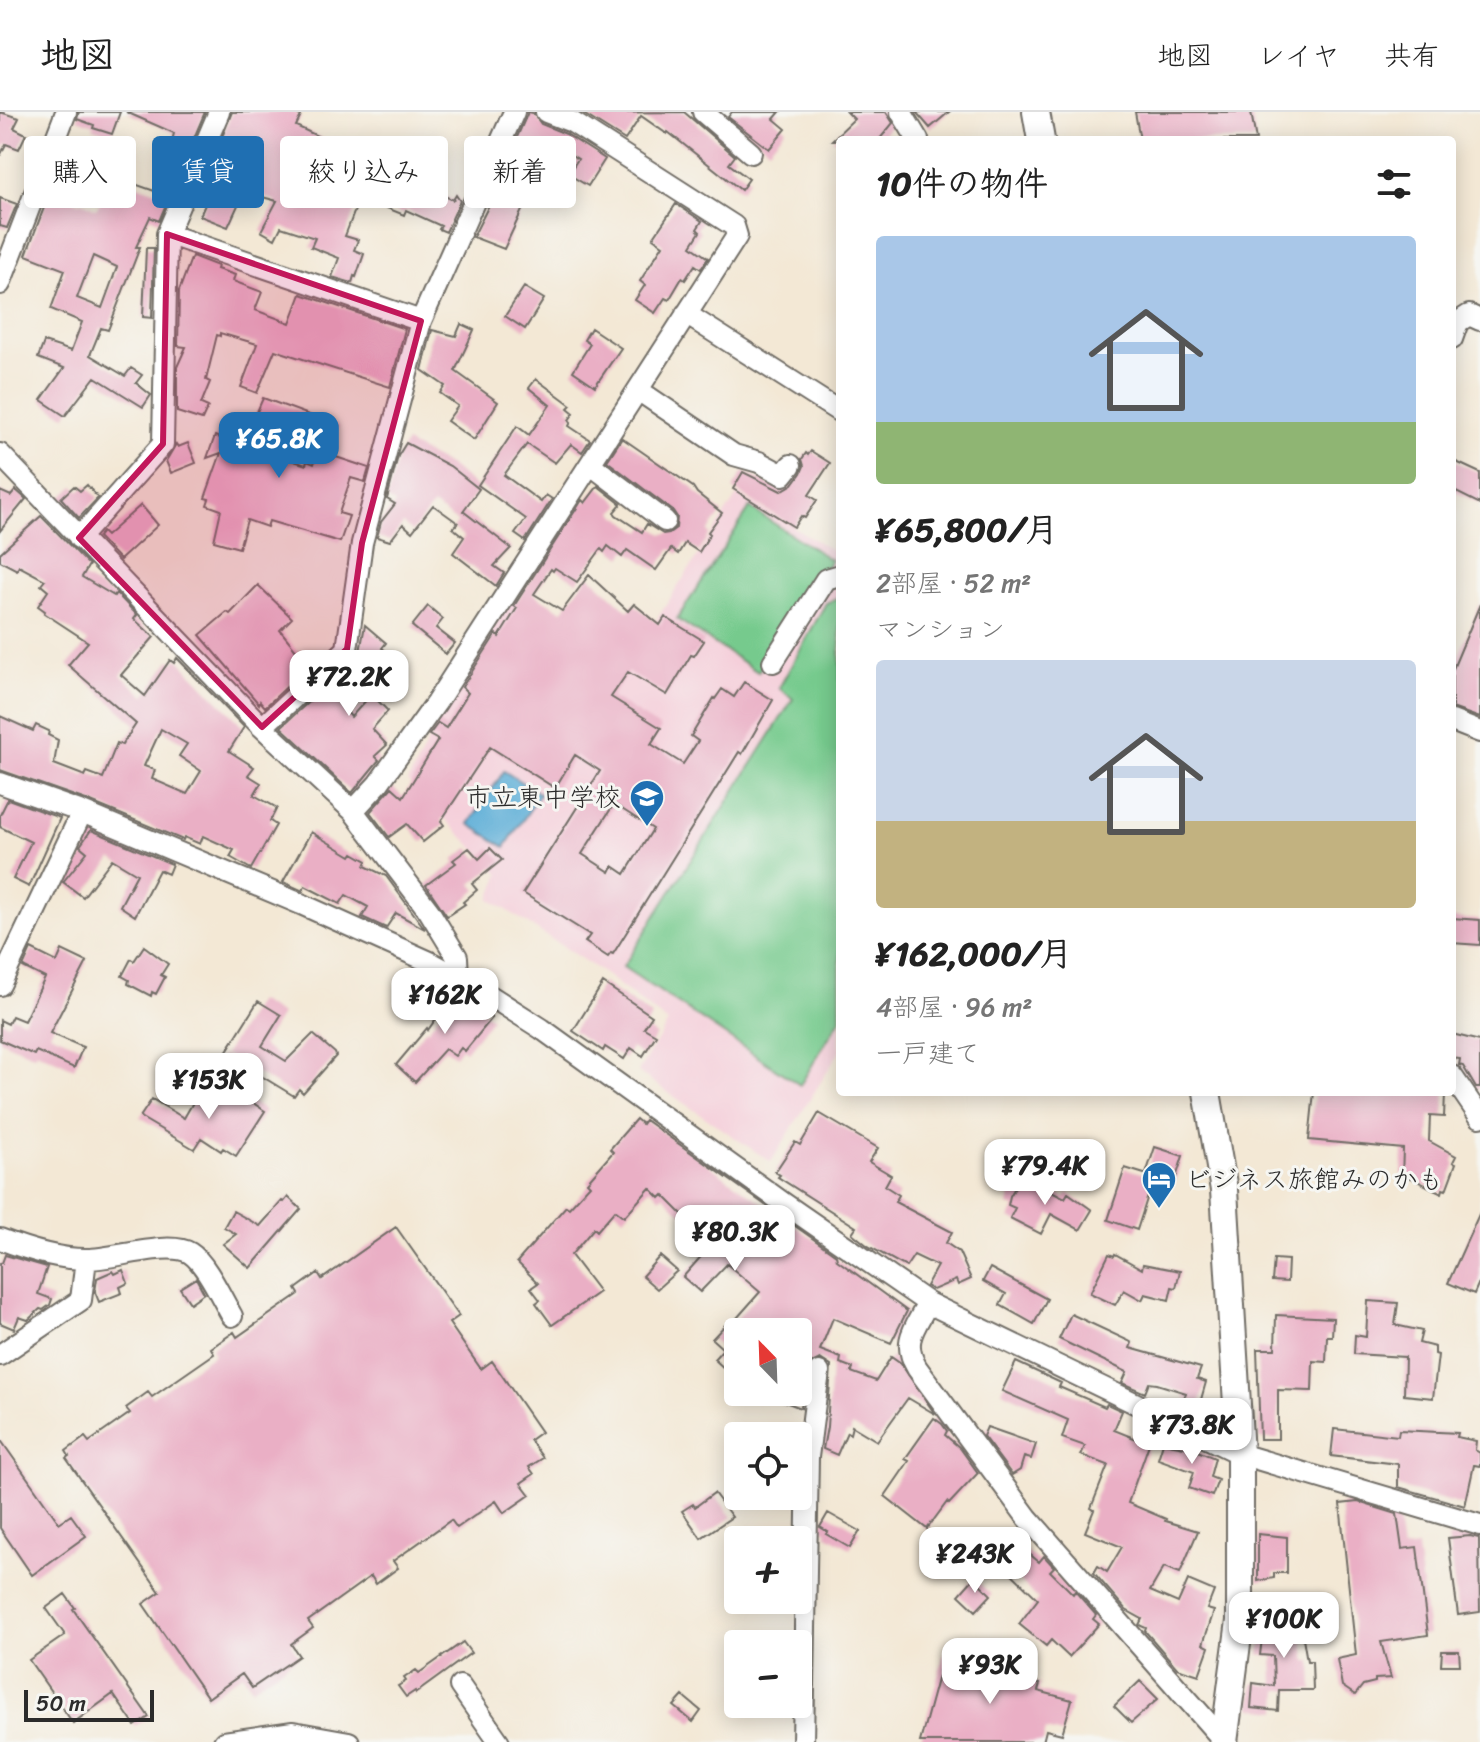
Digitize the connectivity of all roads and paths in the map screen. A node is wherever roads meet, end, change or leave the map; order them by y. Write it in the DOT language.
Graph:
graph roads {
  1 [pos="66,112"];
  2 [pos="219,112"];
  3 [pos="514,112"];
  4 [pos="546,112"];
  5 [pos="703,112"];
  6 [pos="901,112"];
  7 [pos="1036,112"];
  8 [pos="916,136"];
  9 [pos="1040,136"];
  10 [pos="751,153"];
  11 [pos="167,234"];
  12 [pos="0,284"];
  13 [pos="686,314"];
  14 [pos="1480,320"];
  15 [pos="421,321"];
  16 [pos="1456,328"];
  17 [pos="638,390"];
  18 [pos="836,409"];
  19 [pos="0,454"];
  20 [pos="590,464"];
  21 [pos="791,465"];
  22 [pos="665,521"];
  23 [pos="79,538"];
  24 [pos="836,576"];
  25 [pos="773,662"];
  26 [pos="1456,723"];
  27 [pos="262,727"];
  28 [pos="1480,732"];
  29 [pos="0,783"];
  30 [pos="353,811"];
  31 [pos="82,812"];
  32 [pos="458,977"];
  33 [pos="0,985"];
  34 [pos="1456,1082"];
  35 [pos="1208,1096"];
  36 [pos="1480,1117"];
  37 [pos="0,1239"];
  38 [pos="86,1259"];
  39 [pos="928,1303"];
  40 [pos="232,1316"];
  41 [pos="0,1355"];
  42 [pos="819,1372"];
  43 [pos="1240,1454"];
  44 [pos="1480,1525"];
  45 [pos="460,1686"];
  46 [pos="224,1742"];
  47 [pos="349,1742"];
  48 [pos="499,1742"];
  49 [pos="803,1742"];
  50 [pos="1224,1742"];
  1 -- 12 [label="street"];
  2 -- 11 [label="street"];
  3 -- 15 [label="street"];
  4 -- 13 [label="street"];
  5 -- 10 [label="street"];
  6 -- 8 [label="street"];
  7 -- 9 [label="main road"];
  11 -- 15 [label="street"];
  11 -- 23 [label="street"];
  13 -- 17 [label="street"];
  13 -- 18 [label="street"];
  14 -- 16 [label="street"];
  15 -- 27 [label="street"];
  17 -- 20 [label="street"];
  17 -- 21 [label="street"];
  19 -- 23 [label="street"];
  20 -- 22 [label="street"];
  20 -- 30 [label="street"];
  23 -- 27 [label="street"];
  24 -- 25 [label="street"];
  26 -- 28 [label="street"];
  27 -- 30 [label="street"];
  29 -- 31 [label="street"];
  30 -- 32 [label="street"];
  31 -- 32 [label="street"];
  31 -- 33 [label="street"];
  32 -- 39 [label="street"];
  34 -- 36 [label="street"];
  35 -- 43 [label="main road"];
  37 -- 38 [label="street"];
  38 -- 40 [label="street"];
  38 -- 41 [label="street"];
  39 -- 43 [label="street"];
  39 -- 50 [label="street"];
  42 -- 49 [label="street"];
  43 -- 44 [label="street"];
  43 -- 50 [label="main road"];
  45 -- 48 [label="street"];
  46 -- 47 [label="street"];
}
